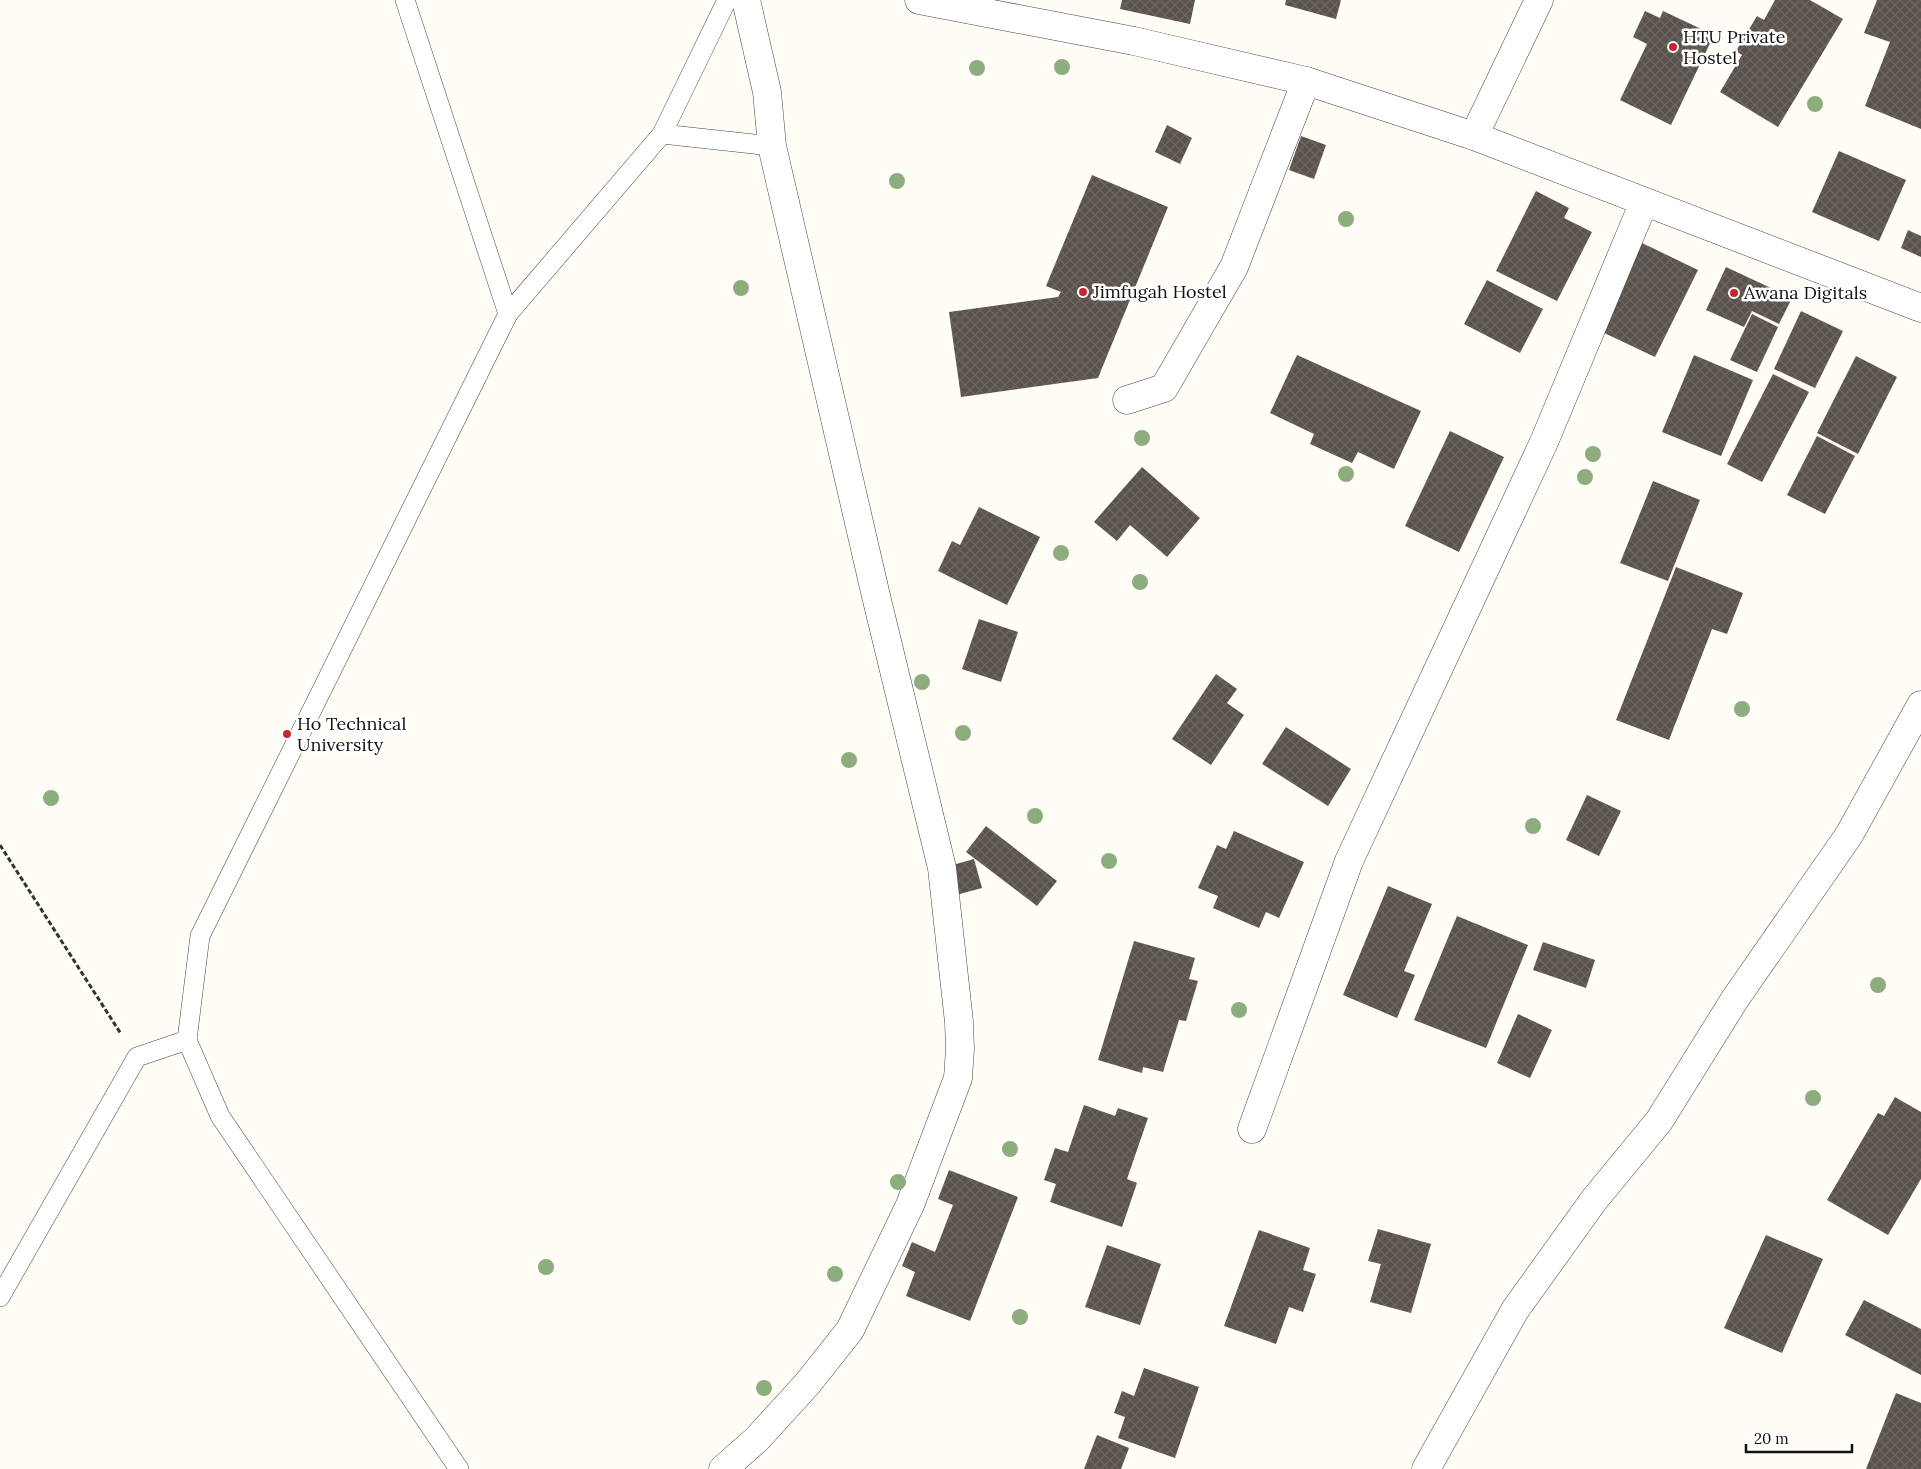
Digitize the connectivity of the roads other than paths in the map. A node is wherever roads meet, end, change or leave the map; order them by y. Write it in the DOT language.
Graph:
graph roads {
  1 [pos="405,0"];
  2 [pos="727,0"];
  3 [pos="746,0"];
  4 [pos="918,0"];
  5 [pos="1539,0"];
  6 [pos="1306,81"];
  7 [pos="662,134"];
  8 [pos="1474,136"];
  9 [pos="772,146"];
  10 [pos="1644,202"];
  11 [pos="1921,308"];
  12 [pos="508,314"];
  13 [pos="1127,400"];
  14 [pos="1921,705"];
  15 [pos="187,1040"];
  16 [pos="1252,1129"];
  17 [pos="0,1297"];
  18 [pos="458,1469"];
  19 [pos="723,1469"];
  20 [pos="1426,1469"];
  1 -- 12 [label="lane"];
  2 -- 7 [label="lane"];
  3 -- 9 [label="street"];
  4 -- 6 [label="street"];
  5 -- 8 [label="street"];
  6 -- 8 [label="street"];
  6 -- 13 [label="street"];
  7 -- 9 [label="lane"];
  7 -- 12 [label="lane"];
  8 -- 10 [label="street"];
  9 -- 19 [label="street"];
  10 -- 11 [label="street"];
  10 -- 16 [label="street"];
  12 -- 15 [label="lane"];
  14 -- 20 [label="street"];
  15 -- 17 [label="lane"];
  15 -- 18 [label="lane"];
}
